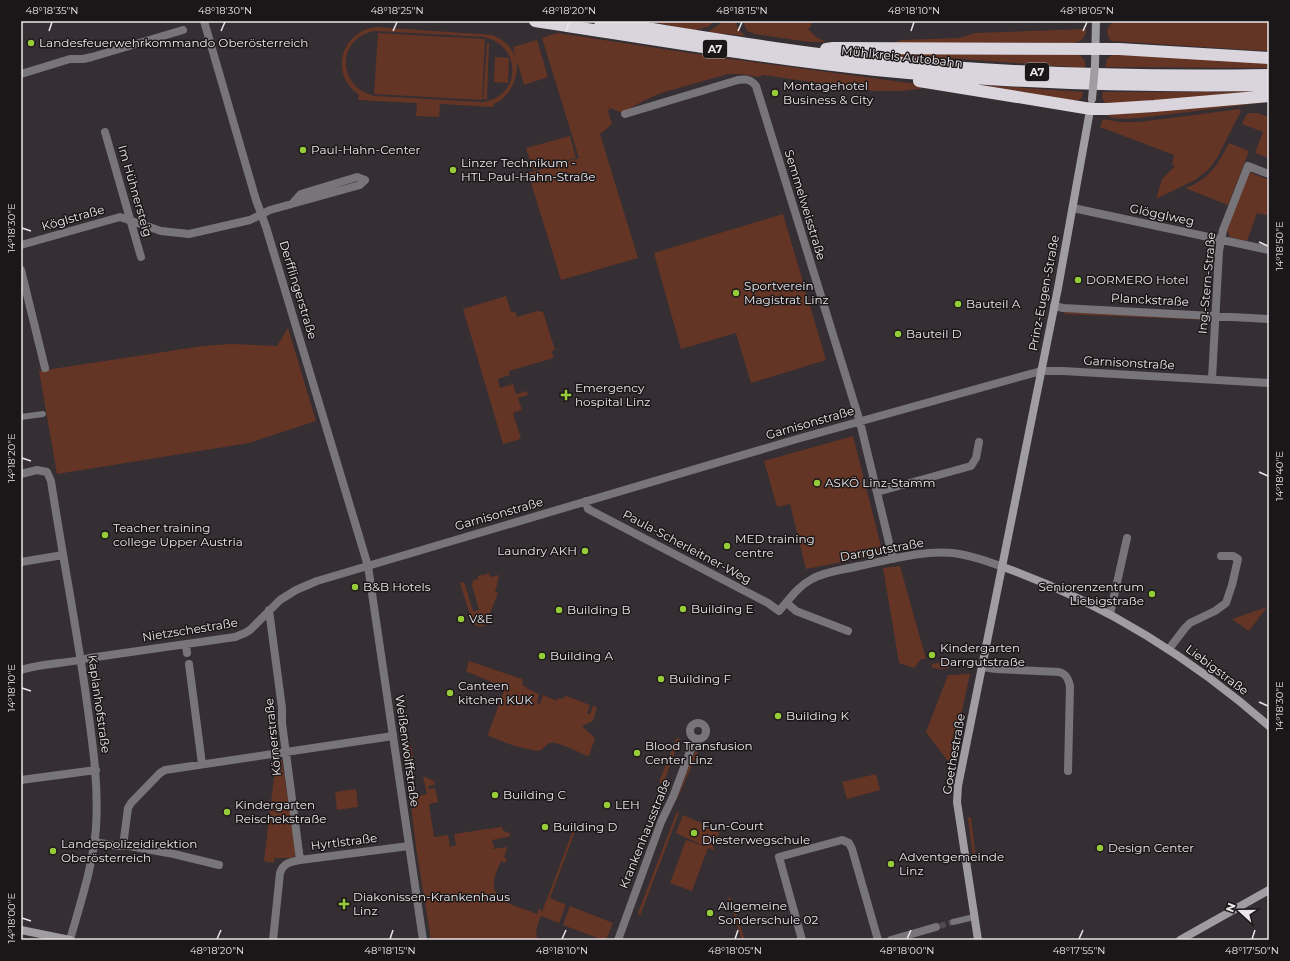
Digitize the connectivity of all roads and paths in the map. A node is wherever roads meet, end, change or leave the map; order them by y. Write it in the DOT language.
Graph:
graph roads {
  1 [pos="204,21"];
  2 [pos="535,21"];
  3 [pos="600,21"];
  4 [pos="1096,21"];
  5 [pos="183,30"];
  6 [pos="1096,48"];
  7 [pos="806,52"];
  8 [pos="1269,58"];
  9 [pos="875,70"];
  10 [pos="21,74"];
  11 [pos="1269,75"];
  12 [pos="1269,85"];
  13 [pos="1269,96"];
  14 [pos="1092,104"];
  15 [pos="625,114"];
  16 [pos="105,132"];
  17 [pos="1266,173"];
  18 [pos="292,204"];
  19 [pos="1073,208"];
  20 [pos="261,214"];
  21 [pos="131,221"];
  22 [pos="1220,240"];
  23 [pos="21,245"];
  24 [pos="1269,250"];
  25 [pos="141,257"];
  26 [pos="21,270"];
  27 [pos="1054,306"];
  28 [pos="1216,316"];
  29 [pos="1269,319"];
  30 [pos="44,368"];
  31 [pos="1041,371"];
  32 [pos="1212,380"];
  33 [pos="1269,383"];
  34 [pos="43,414"];
  35 [pos="21,417"];
  36 [pos="860,422"];
  37 [pos="979,442"];
  38 [pos="21,474"];
  39 [pos="877,492"];
  40 [pos="586,501"];
  41 [pos="1127,538"];
  42 [pos="63,555"];
  43 [pos="1221,556"];
  44 [pos="893,559"];
  45 [pos="21,562"];
  46 [pos="368,566"];
  47 [pos="1003,567"];
  48 [pos="787,603"];
  49 [pos="269,610"];
  50 [pos="779,611"];
  51 [pos="1110,614"];
  52 [pos="848,631"];
  53 [pos="186,644"];
  54 [pos="1170,649"];
  55 [pos="187,653"];
  56 [pos="81,660"];
  57 [pos="189,664"];
  58 [pos="982,667"];
  59 [pos="21,670"];
  60 [pos="1269,726"];
  61 [pos="393,736"];
  62 [pos="695,738"];
  63 [pos="286,753"];
  64 [pos="202,764"];
  65 [pos="96,770"];
  66 [pos="1068,771"];
  67 [pos="21,780"];
  68 [pos="94,842"];
  69 [pos="124,846"];
  70 [pos="409,846"];
  71 [pos="300,860"];
  72 [pos="219,865"];
  73 [pos="1269,890"];
  74 [pos="974,917"];
  75 [pos="953,922"];
  76 [pos="938,927"];
  77 [pos="21,930"];
  78 [pos="70,940"];
  79 [pos="273,940"];
  80 [pos="423,940"];
  81 [pos="618,940"];
  82 [pos="802,940"];
  83 [pos="878,940"];
  84 [pos="891,940"];
  85 [pos="978,940"];
  86 [pos="1180,940"];
  1 -- 20 [label="street, Derfflingerstraße"];
  2 -- 9 [label="highway, Mühlkreis Autobahn / A7"];
  3 -- 7 [label="highway, Mühlkreis Autobahn / A7"];
  4 -- 6 [label="main road, Prinz-Eugen-Straße"];
  5 -- 10 [label="street"];
  6 -- 7 [label="highway"];
  6 -- 8 [label="highway"];
  6 -- 14 [label="main road, Prinz-Eugen-Straße, bridge"];
  7 -- 11 [label="highway, Mühlkreis Autobahn / A7"];
  9 -- 12 [label="highway, Mühlkreis Autobahn / A7"];
  9 -- 14 [label="highway"];
  13 -- 14 [label="highway"];
  14 -- 19 [label="main road, Prinz-Eugen-Straße"];
  15 -- 36 [label="street, Semmelweisstraße"];
  16 -- 21 [label="street, Im Hühnersteig"];
  17 -- 22 [label="street, Ing.-Stern-Straße"];
  18 -- 18 [label="street, Köglstraße"];
  18 -- 20 [label="street, Köglstraße"];
  19 -- 22 [label="street, Glögglweg"];
  19 -- 27 [label="main road, Prinz-Eugen-Straße"];
  20 -- 21 [label="street, Köglstraße"];
  20 -- 46 [label="street, Derfflingerstraße"];
  21 -- 23 [label="street, Köglstraße"];
  21 -- 25 [label="street, Im Hühnersteig"];
  22 -- 24 [label="street, Glögglweg"];
  22 -- 28 [label="street, Ing.-Stern-Straße"];
  26 -- 30 [label="street"];
  27 -- 28 [label="street, Planckstraße"];
  27 -- 31 [label="main road, Prinz-Eugen-Straße"];
  28 -- 29 [label="street, Planckstraße"];
  28 -- 32 [label="street, Ing.-Stern-Straße"];
  31 -- 32 [label="street, Garnisonstraße"];
  31 -- 36 [label="street, Garnisonstraße"];
  31 -- 47 [label="main road, Prinz-Eugen-Straße"];
  32 -- 33 [label="street, Garnisonstraße"];
  34 -- 35 [label="street"];
  36 -- 39 [label="street, Semmelweisstraße"];
  36 -- 40 [label="street, Garnisonstraße"];
  37 -- 39 [label="street"];
  38 -- 42 [label="street, Kaplanhofstraße"];
  39 -- 44 [label="street, Semmelweisstraße"];
  40 -- 46 [label="street, Garnisonstraße"];
  40 -- 50 [label="street, Paula-Scherleitner-Weg"];
  41 -- 51 [label="street"];
  42 -- 45 [label="street"];
  42 -- 56 [label="street, Kaplanhofstraße"];
  43 -- 54 [label="street, Liebigstraße"];
  44 -- 47 [label="street, Darrgutstraße"];
  44 -- 48 [label="street, Darrgutstraße"];
  46 -- 49 [label="street, Nietzschestraße"];
  46 -- 61 [label="street, Weißenwolffstraße"];
  47 -- 51 [label="main road, Liebigstraße"];
  47 -- 58 [label="main road, Goethestraße"];
  48 -- 50 [label="street, Darrgutstraße"];
  48 -- 52 [label="street"];
  49 -- 53 [label="street, Nietzschestraße"];
  49 -- 63 [label="street, Körnerstraße"];
  51 -- 54 [label="main road, Liebigstraße"];
  53 -- 55 [label="street"];
  53 -- 56 [label="street, Nietzschestraße"];
  54 -- 60 [label="main road, Liebigstraße"];
  56 -- 59 [label="street, Nietzschestraße"];
  56 -- 65 [label="street, Kaplanhofstraße"];
  57 -- 64 [label="street"];
  58 -- 66 [label="street"];
  58 -- 74 [label="main road, Goethestraße"];
  61 -- 63 [label="street"];
  61 -- 70 [label="street, Weißenwolffstraße"];
  62 -- 81 [label="street, Krankenhausstraße"];
  63 -- 64 [label="street"];
  63 -- 71 [label="street, Körnerstraße"];
  64 -- 69 [label="street"];
  65 -- 67 [label="street"];
  65 -- 68 [label="street, Kaplanhofstraße"];
  68 -- 69 [label="street"];
  68 -- 78 [label="street, Kaplanhofstraße"];
  69 -- 72 [label="street"];
  70 -- 71 [label="street, Hyrtlstraße"];
  70 -- 80 [label="street, Weißenwolffstraße"];
  71 -- 79 [label="street, Hyrtlstraße"];
  73 -- 86 [label="main road"];
  74 -- 75 [label="street"];
  74 -- 85 [label="main road, Goethestraße"];
  76 -- 84 [label="street"];
  77 -- 78 [label="main road"];
  82 -- 83 [label="street"];
}
